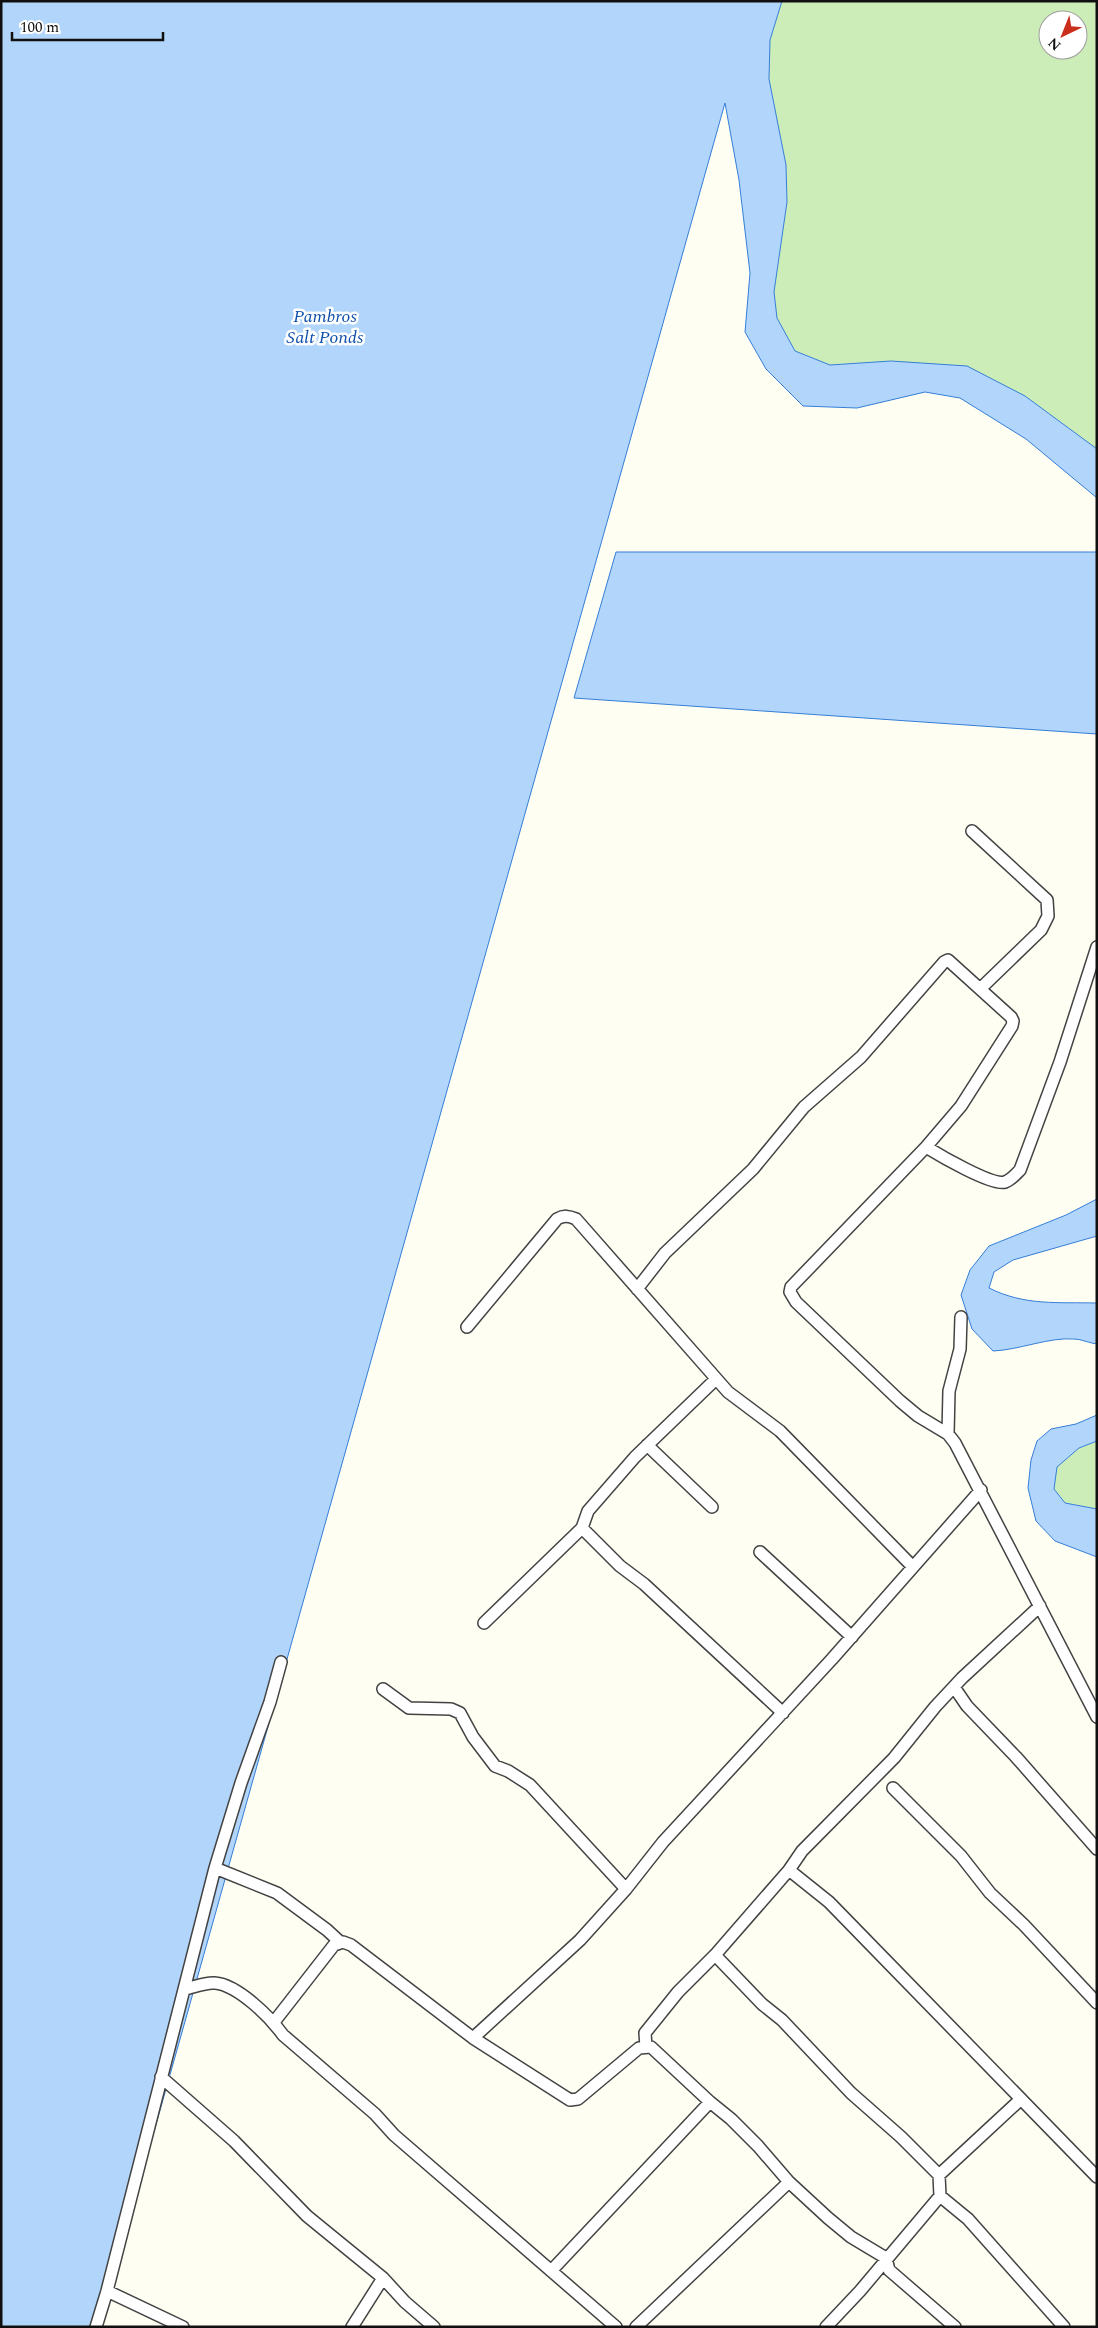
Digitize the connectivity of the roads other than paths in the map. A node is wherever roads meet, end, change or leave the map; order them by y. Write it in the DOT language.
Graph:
graph roads {
  1 [pos="972,831"];
  2 [pos="1097,947"];
  3 [pos="980,989"];
  4 [pos="926,1147"];
  5 [pos="637,1289"];
  6 [pos="961,1317"];
  7 [pos="467,1327"];
  8 [pos="716,1379"];
  9 [pos="948,1434"];
  10 [pos="647,1445"];
  11 [pos="981,1490"];
  12 [pos="712,1507"];
  13 [pos="582,1528"];
  14 [pos="760,1552"];
  15 [pos="913,1567"];
  16 [pos="1040,1606"];
  17 [pos="484,1623"];
  18 [pos="852,1637"];
  19 [pos="281,1662"];
  20 [pos="954,1687"];
  21 [pos="383,1689"];
  22 [pos="783,1713"];
  23 [pos="1097,1717"];
  24 [pos="893,1788"];
  25 [pos="1097,1849"];
  26 [pos="215,1868"];
  27 [pos="789,1870"];
  28 [pos="626,1889"];
  29 [pos="340,1942"];
  30 [pos="715,1955"];
  31 [pos="185,1989"];
  32 [pos="1097,2003"];
  33 [pos="274,2022"];
  34 [pos="473,2038"];
  35 [pos="646,2047"];
  36 [pos="161,2077"];
  37 [pos="1021,2099"];
  38 [pos="710,2102"];
  39 [pos="939,2175"];
  40 [pos="1097,2177"];
  41 [pos="789,2182"];
  42 [pos="940,2196"];
  43 [pos="886,2258"];
  44 [pos="551,2272"];
  45 [pos="384,2278"];
  46 [pos="107,2291"];
  47 [pos="96,2327"];
  48 [pos="183,2327"];
  49 [pos="352,2327"];
  50 [pos="434,2327"];
  51 [pos="616,2327"];
  52 [pos="636,2327"];
  53 [pos="826,2327"];
  54 [pos="955,2327"];
  55 [pos="1064,2327"];
  1 -- 3 [label="street"];
  2 -- 4 [label="street"];
  3 -- 4 [label="street"];
  3 -- 5 [label="street"];
  4 -- 9 [label="street"];
  5 -- 7 [label="street"];
  5 -- 8 [label="street"];
  6 -- 9 [label="street"];
  8 -- 10 [label="street"];
  8 -- 15 [label="street"];
  9 -- 11 [label="street"];
  10 -- 12 [label="street"];
  10 -- 13 [label="street"];
  11 -- 15 [label="street"];
  11 -- 16 [label="street"];
  13 -- 17 [label="street"];
  13 -- 22 [label="street"];
  14 -- 18 [label="street"];
  15 -- 18 [label="street"];
  16 -- 20 [label="street"];
  16 -- 23 [label="street"];
  18 -- 22 [label="street"];
  19 -- 26 [label="street"];
  20 -- 25 [label="street"];
  20 -- 27 [label="street"];
  21 -- 28 [label="street"];
  22 -- 28 [label="street"];
  24 -- 32 [label="street"];
  26 -- 29 [label="street"];
  26 -- 31 [label="street"];
  27 -- 30 [label="street"];
  27 -- 37 [label="street"];
  28 -- 34 [label="street"];
  29 -- 33 [label="street"];
  29 -- 34 [label="street"];
  30 -- 35 [label="street"];
  30 -- 39 [label="street"];
  31 -- 33 [label="street"];
  31 -- 36 [label="street"];
  33 -- 44 [label="street"];
  34 -- 35 [label="street"];
  35 -- 38 [label="street"];
  36 -- 45 [label="street"];
  36 -- 46 [label="street"];
  37 -- 39 [label="street"];
  37 -- 40 [label="street"];
  38 -- 41 [label="street"];
  38 -- 44 [label="street"];
  39 -- 42 [label="street"];
  41 -- 43 [label="street"];
  41 -- 52 [label="street"];
  42 -- 43 [label="street"];
  42 -- 55 [label="street"];
  43 -- 53 [label="street"];
  43 -- 54 [label="street"];
  44 -- 51 [label="street"];
  45 -- 49 [label="street"];
  45 -- 50 [label="street"];
  46 -- 47 [label="street"];
  46 -- 48 [label="street"];
}
